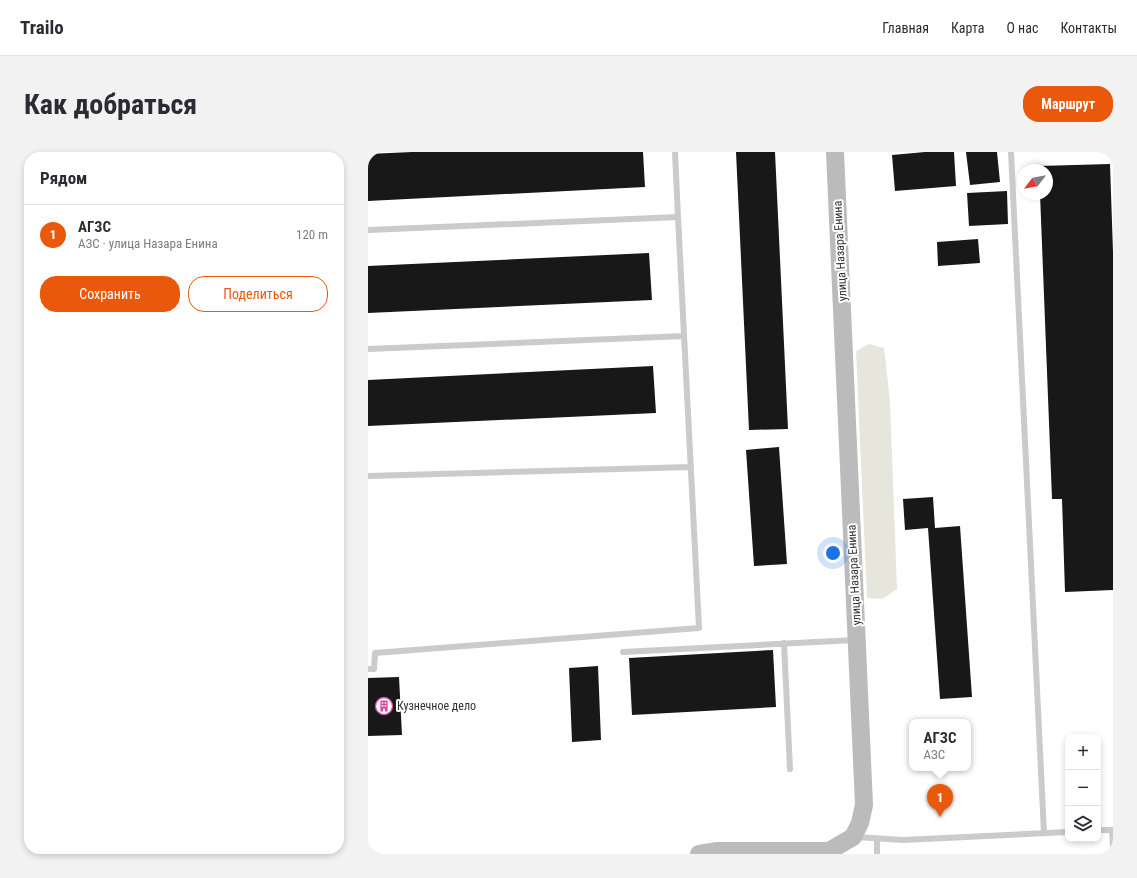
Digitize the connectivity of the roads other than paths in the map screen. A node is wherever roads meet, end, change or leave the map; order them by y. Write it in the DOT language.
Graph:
graph roads {
  1 [pos="675,152"];
  2 [pos="835,152"];
  3 [pos="1011,152"];
  4 [pos="678,217"];
  5 [pos="368,230"];
  6 [pos="684,336"];
  7 [pos="368,349"];
  8 [pos="691,467"];
  9 [pos="368,476"];
  10 [pos="857,640"];
  11 [pos="784,643"];
  12 [pos="623,652"];
  13 [pos="368,670"];
  14 [pos="790,769"];
  15 [pos="1101,830"];
  16 [pos="1113,830"];
  17 [pos="1065,832"];
  18 [pos="1044,833"];
  19 [pos="853,837"];
  20 [pos="876,839"];
  21 [pos="1113,848"];
  22 [pos="699,854"];
  23 [pos="877,854"];
  1 -- 4 [label="lane"];
  2 -- 10 [label="main road, улица Назара Енина"];
  3 -- 18 [label="lane"];
  4 -- 5 [label="lane"];
  4 -- 6 [label="lane"];
  6 -- 7 [label="lane"];
  6 -- 8 [label="lane"];
  8 -- 9 [label="lane"];
  8 -- 13 [label="lane"];
  10 -- 11 [label="lane"];
  10 -- 19 [label="main road, улица Назара Енина"];
  11 -- 12 [label="lane"];
  11 -- 14 [label="lane"];
  15 -- 16 [label="lane"];
  16 -- 21 [label="lane"];
  17 -- 18 [label="lane"];
  18 -- 20 [label="lane"];
  19 -- 20 [label="lane"];
  19 -- 22 [label="main road"];
  20 -- 23 [label="lane"];
}
